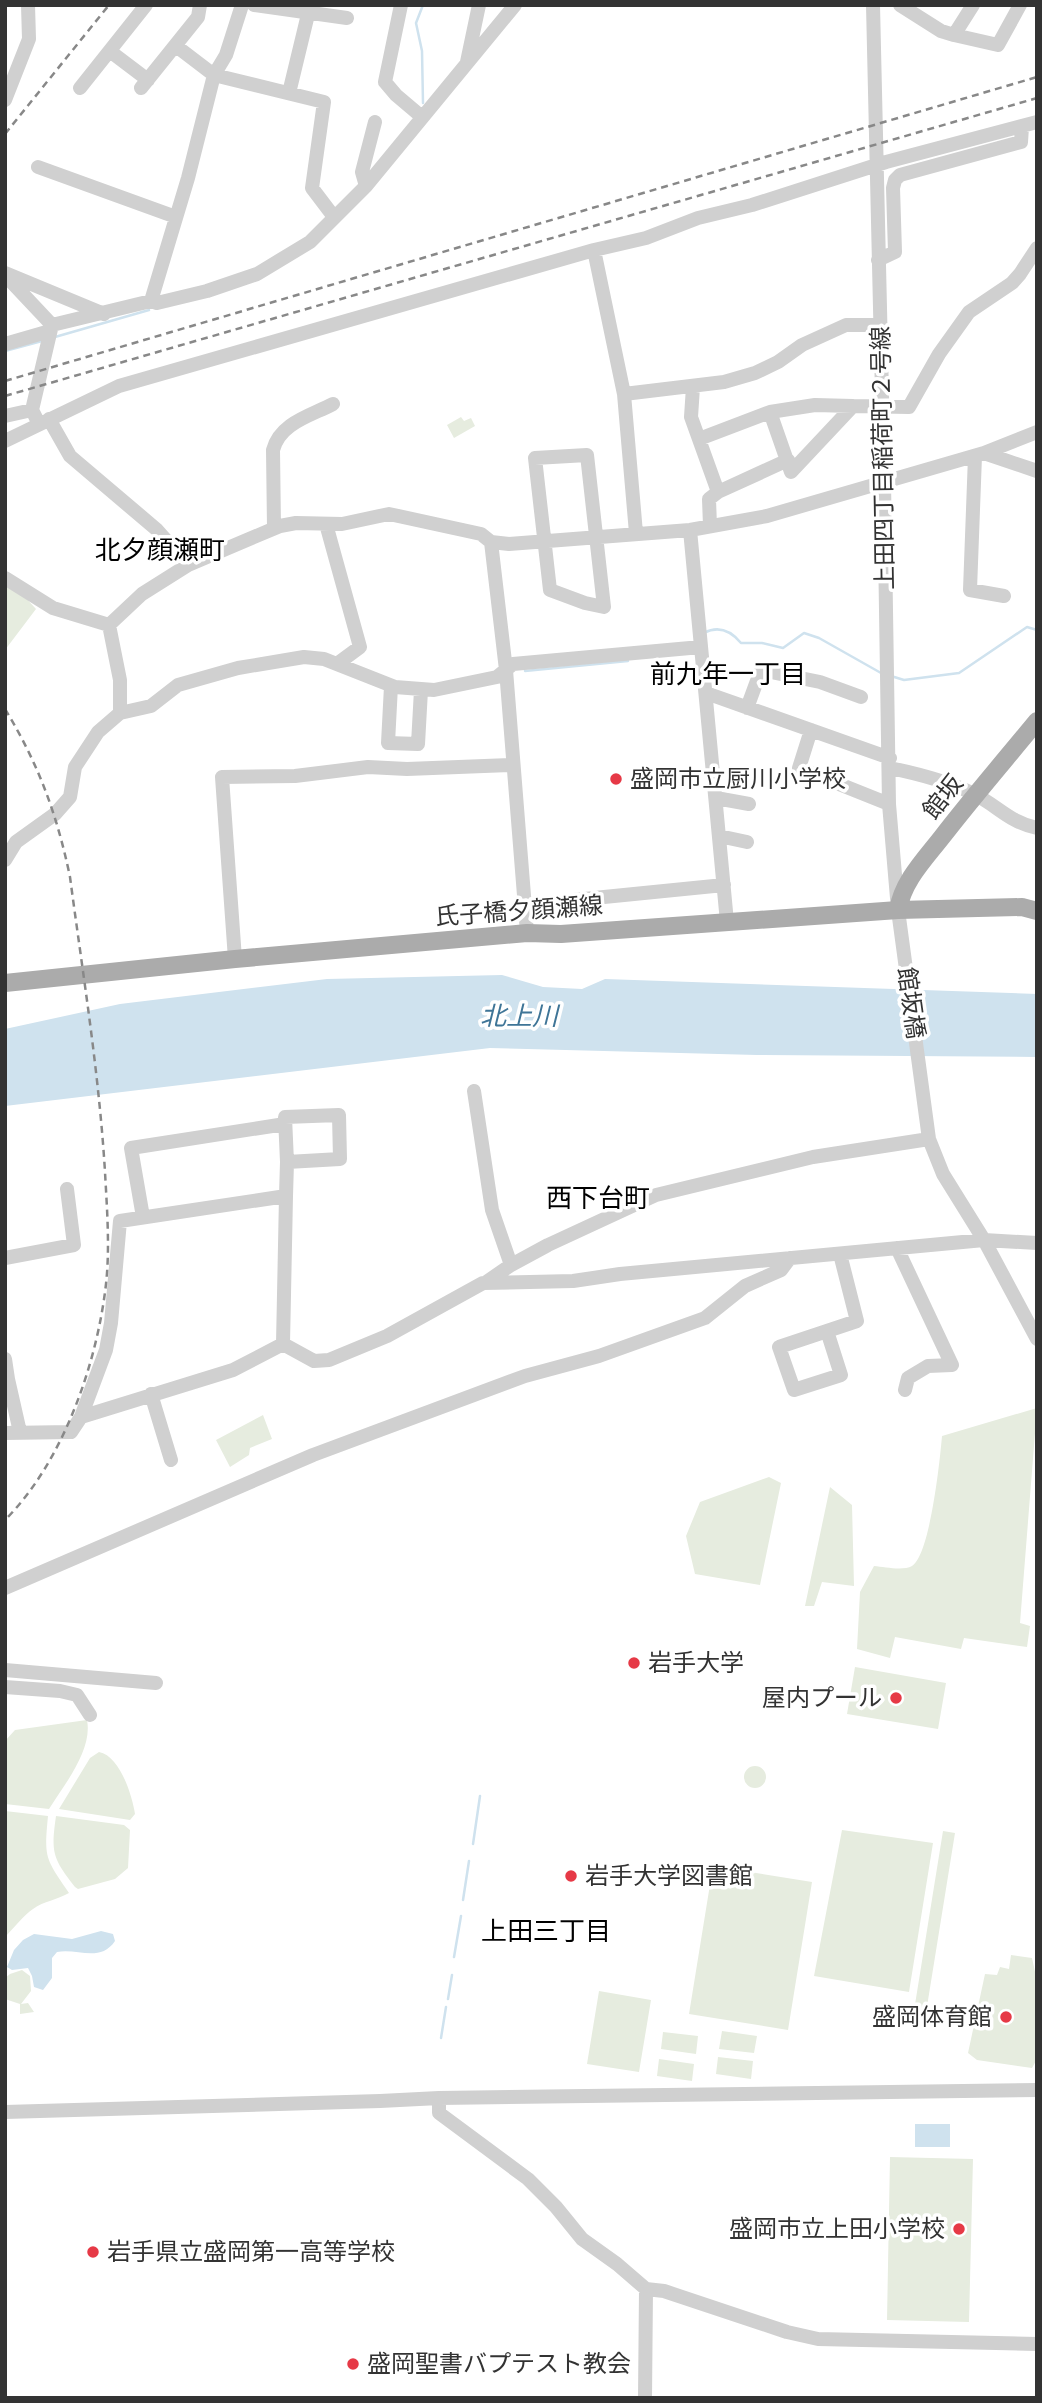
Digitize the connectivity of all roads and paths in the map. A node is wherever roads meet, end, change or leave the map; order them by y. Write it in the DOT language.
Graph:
graph roads {
  1 [pos="28,5"];
  2 [pos="146,5"];
  3 [pos="200,5"];
  4 [pos="242,5"];
  5 [pos="254,5"];
  6 [pos="401,5"];
  7 [pos="479,5"];
  8 [pos="515,5"];
  9 [pos="873,5"];
  10 [pos="900,5"];
  11 [pos="974,5"];
  12 [pos="1020,5"];
  13 [pos="309,9"];
  14 [pos="347,18"];
  15 [pos="954,35"];
  16 [pos="176,46"];
  17 [pos="111,52"];
  18 [pos="467,62"];
  19 [pos="214,75"];
  20 [pos="80,88"];
  21 [pos="289,93"];
  22 [pos="5,100"];
  23 [pos="422,117"];
  24 [pos="375,122"];
  25 [pos="1037,122"];
  26 [pos="1022,127"];
  27 [pos="38,167"];
  28 [pos="366,186"];
  29 [pos="176,216"];
  30 [pos="334,217"];
  31 [pos="1037,247"];
  32 [pos="594,250"];
  33 [pos="878,260"];
  34 [pos="5,274"];
  35 [pos="151,301"];
  36 [pos="104,314"];
  37 [pos="880,325"];
  38 [pos="51,328"];
  39 [pos="5,344"];
  40 [pos="693,387"];
  41 [pos="624,394"];
  42 [pos="333,404"];
  43 [pos="853,406"];
  44 [pos="881,406"];
  45 [pos="32,410"];
  46 [pos="769,412"];
  47 [pos="5,416"];
  48 [pos="44,421"];
  49 [pos="1037,432"];
  50 [pos="699,439"];
  51 [pos="5,441"];
  52 [pos="979,455"];
  53 [pos="788,460"];
  54 [pos="1037,471"];
  55 [pos="884,481"];
  56 [pos="718,492"];
  57 [pos="326,524"];
  58 [pos="710,526"];
  59 [pos="274,528"];
  60 [pos="690,530"];
  61 [pos="636,533"];
  62 [pos="595,537"];
  63 [pos="544,541"];
  64 [pos="491,542"];
  65 [pos="188,565"];
  66 [pos="5,578"];
  67 [pos="1004,596"];
  68 [pos="109,625"];
  69 [pos="701,647"];
  70 [pos="337,664"];
  71 [pos="506,670"];
  72 [pos="391,686"];
  73 [pos="421,690"];
  74 [pos="706,693"];
  75 [pos="861,697"];
  76 [pos="747,708"];
  77 [pos="120,713"];
  78 [pos="1037,721"];
  79 [pos="811,730"];
  80 [pos="890,763"];
  81 [pos="513,765"];
  82 [pos="975,794"];
  83 [pos="716,798"];
  84 [pos="749,804"];
  85 [pos="889,804"];
  86 [pos="1037,828"];
  87 [pos="719,836"];
  88 [pos="10,837"];
  89 [pos="747,842"];
  90 [pos="5,860"];
  91 [pos="724,885"];
  92 [pos="524,905"];
  93 [pos="898,910"];
  94 [pos="1037,911"];
  95 [pos="727,922"];
  96 [pos="527,933"];
  97 [pos="234,959"];
  98 [pos="5,983"];
  99 [pos="474,1091"];
  100 [pos="285,1124"];
  101 [pos="929,1139"];
  102 [pos="287,1163"];
  103 [pos="67,1189"];
  104 [pos="286,1196"];
  105 [pos="143,1217"];
  106 [pos="985,1240"];
  107 [pos="1037,1242"];
  108 [pos="897,1248"];
  109 [pos="840,1254"];
  110 [pos="5,1258"];
  111 [pos="790,1258"];
  112 [pos="511,1265"];
  113 [pos="484,1283"];
  114 [pos="827,1331"];
  115 [pos="1037,1339"];
  116 [pos="284,1343"];
  117 [pos="5,1359"];
  118 [pos="7,1379"];
  119 [pos="905,1390"];
  120 [pos="151,1394"];
  121 [pos="81,1417"];
  122 [pos="12,1433"];
  123 [pos="171,1460"];
  124 [pos="5,1588"];
  125 [pos="5,1670"];
  126 [pos="156,1683"];
  127 [pos="5,1687"];
  128 [pos="90,1715"];
  129 [pos="1037,2090"];
  130 [pos="439,2098"];
  131 [pos="5,2112"];
  132 [pos="646,2289"];
  133 [pos="1037,2344"];
  134 [pos="645,2398"];
  1 -- 22 [label="street"];
  2 -- 17 [label="street"];
  3 -- 16 [label="street"];
  4 -- 19 [label="street"];
  5 -- 13 [label="street"];
  6 -- 23 [label="street"];
  7 -- 18 [label="street"];
  8 -- 18 [label="street"];
  9 -- 33 [label="street, 上田四丁目稲荷町２号線"];
  10 -- 15 [label="street"];
  11 -- 15 [label="street"];
  12 -- 15 [label="street"];
  13 -- 14 [label="street"];
  13 -- 21 [label="street"];
  16 -- 17 [label="street"];
  16 -- 19 [label="street"];
  17 -- 20 [label="street"];
  18 -- 23 [label="street"];
  19 -- 21 [label="street"];
  19 -- 29 [label="street"];
  21 -- 30 [label="street"];
  23 -- 28 [label="street"];
  24 -- 28 [label="street"];
  25 -- 26 [label="street"];
  26 -- 32 [label="street"];
  26 -- 33 [label="street"];
  27 -- 29 [label="street"];
  28 -- 30 [label="street"];
  29 -- 35 [label="street"];
  30 -- 35 [label="street"];
  31 -- 44 [label="street"];
  32 -- 41 [label="street"];
  32 -- 48 [label="street"];
  33 -- 37 [label="street, 上田四丁目稲荷町２号線"];
  34 -- 36 [label="street"];
  34 -- 38 [label="street"];
  35 -- 36 [label="street"];
  36 -- 38 [label="street"];
  37 -- 40 [label="street"];
  37 -- 44 [label="street, 上田四丁目稲荷町２号線"];
  38 -- 39 [label="street"];
  38 -- 45 [label="street"];
  40 -- 41 [label="street"];
  40 -- 50 [label="street"];
  41 -- 61 [label="street"];
  42 -- 59 [label="street"];
  43 -- 44 [label="street"];
  43 -- 46 [label="street"];
  43 -- 53 [label="street"];
  44 -- 55 [label="street, 上田四丁目稲荷町２号線"];
  45 -- 47 [label="street"];
  45 -- 48 [label="street"];
  46 -- 50 [label="street"];
  46 -- 53 [label="street"];
  48 -- 51 [label="street"];
  48 -- 65 [label="street"];
  49 -- 52 [label="street"];
  50 -- 56 [label="street"];
  52 -- 54 [label="street"];
  52 -- 55 [label="street"];
  52 -- 67 [label="street"];
  53 -- 56 [label="street"];
  55 -- 58 [label="street"];
  55 -- 80 [label="street, 上田四丁目稲荷町２号線"];
  56 -- 58 [label="street"];
  57 -- 59 [label="street"];
  57 -- 64 [label="street"];
  57 -- 70 [label="street"];
  58 -- 60 [label="street"];
  59 -- 65 [label="street"];
  60 -- 61 [label="street"];
  60 -- 69 [label="street"];
  61 -- 62 [label="street"];
  62 -- 63 [label="street"];
  62 -- 63 [label="street"];
  62 -- 63 [label="street"];
  63 -- 64 [label="street"];
  64 -- 71 [label="street"];
  65 -- 68 [label="street"];
  66 -- 68 [label="street"];
  68 -- 77 [label="street"];
  69 -- 71 [label="street"];
  69 -- 74 [label="street"];
  70 -- 72 [label="street"];
  70 -- 77 [label="street"];
  71 -- 73 [label="street"];
  71 -- 81 [label="street"];
  72 -- 73 [label="street"];
  72 -- 73 [label="street"];
  74 -- 76 [label="street"];
  74 -- 83 [label="street"];
  75 -- 76 [label="street"];
  76 -- 79 [label="street"];
  77 -- 88 [label="street"];
  78 -- 82 [label="main road, 館坂"];
  79 -- 80 [label="street"];
  79 -- 85 [label="street"];
  80 -- 82 [label="street"];
  80 -- 85 [label="street, 上田四丁目稲荷町２号線"];
  81 -- 92 [label="street"];
  81 -- 97 [label="street"];
  82 -- 86 [label="street"];
  82 -- 93 [label="main road, 館坂"];
  83 -- 84 [label="street"];
  83 -- 87 [label="street"];
  85 -- 93 [label="street, 上田四丁目稲荷町２号線"];
  87 -- 89 [label="street"];
  87 -- 91 [label="street"];
  88 -- 90 [label="street"];
  91 -- 92 [label="street"];
  91 -- 95 [label="street"];
  92 -- 96 [label="street"];
  93 -- 94 [label="main road, 氏子橋夕顔瀬線"];
  93 -- 95 [label="main road, 氏子橋夕顔瀬線"];
  93 -- 101 [label="street, 館坂橋"];
  95 -- 96 [label="main road, 氏子橋夕顔瀬線"];
  96 -- 97 [label="main road, 氏子橋夕顔瀬線"];
  97 -- 98 [label="main road, 氏子橋夕顔瀬線"];
  99 -- 112 [label="street"];
  100 -- 102 [label="street"];
  100 -- 102 [label="street"];
  100 -- 105 [label="street"];
  101 -- 106 [label="street, 館坂橋"];
  101 -- 112 [label="street"];
  102 -- 104 [label="street"];
  103 -- 110 [label="street"];
  104 -- 105 [label="street"];
  104 -- 116 [label="street"];
  105 -- 121 [label="street"];
  106 -- 107 [label="street"];
  106 -- 108 [label="street"];
  106 -- 115 [label="street, 館坂橋"];
  108 -- 109 [label="street"];
  108 -- 119 [label="street"];
  109 -- 111 [label="street"];
  109 -- 114 [label="street"];
  111 -- 113 [label="street"];
  111 -- 124 [label="street"];
  112 -- 113 [label="street"];
  113 -- 116 [label="street"];
  114 -- 114 [label="street"];
  116 -- 120 [label="street"];
  117 -- 118 [label="street"];
  118 -- 122 [label="street"];
  120 -- 121 [label="street"];
  120 -- 123 [label="street"];
  121 -- 122 [label="street"];
  125 -- 126 [label="street"];
  127 -- 128 [label="street"];
  129 -- 130 [label="street"];
  130 -- 131 [label="street"];
  130 -- 132 [label="street"];
  132 -- 133 [label="street"];
  132 -- 134 [label="street"];
}
